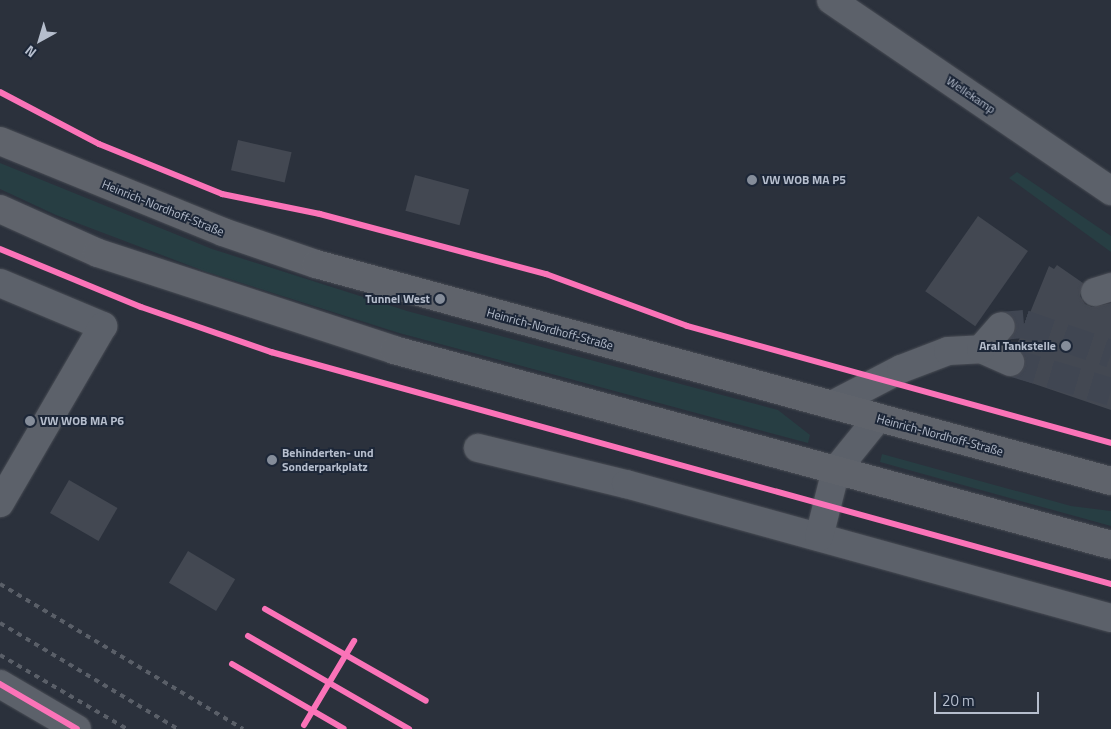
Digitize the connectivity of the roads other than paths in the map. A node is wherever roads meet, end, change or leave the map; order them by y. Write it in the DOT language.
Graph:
graph roads {
  1 [pos="831,0"];
  2 [pos="0,141"];
  3 [pos="1111,190"];
  4 [pos="0,210"];
  5 [pos="0,282"];
  6 [pos="1001,326"];
  7 [pos="981,349"];
  8 [pos="1010,362"];
  9 [pos="832,405"];
  10 [pos="878,418"];
  11 [pos="478,448"];
  12 [pos="836,470"];
  13 [pos="1111,481"];
  14 [pos="0,503"];
  15 [pos="819,537"];
  16 [pos="1111,545"];
  17 [pos="1111,618"];
  18 [pos="0,684"];
  19 [pos="77,729"];
  1 -- 3 [label="street, Wellekamp"];
  2 -- 9 [label="main road, Heinrich-Nordhoff-Straße"];
  4 -- 12 [label="main road"];
  5 -- 14 [label="street"];
  6 -- 7 [label="street"];
  7 -- 8 [label="street"];
  7 -- 9 [label="street"];
  9 -- 10 [label="main road, Heinrich-Nordhoff-Straße"];
  10 -- 12 [label="street"];
  10 -- 13 [label="main road, Heinrich-Nordhoff-Straße"];
  11 -- 15 [label="street"];
  12 -- 15 [label="street"];
  12 -- 16 [label="main road"];
  15 -- 17 [label="street"];
  18 -- 19 [label="street"];
}
